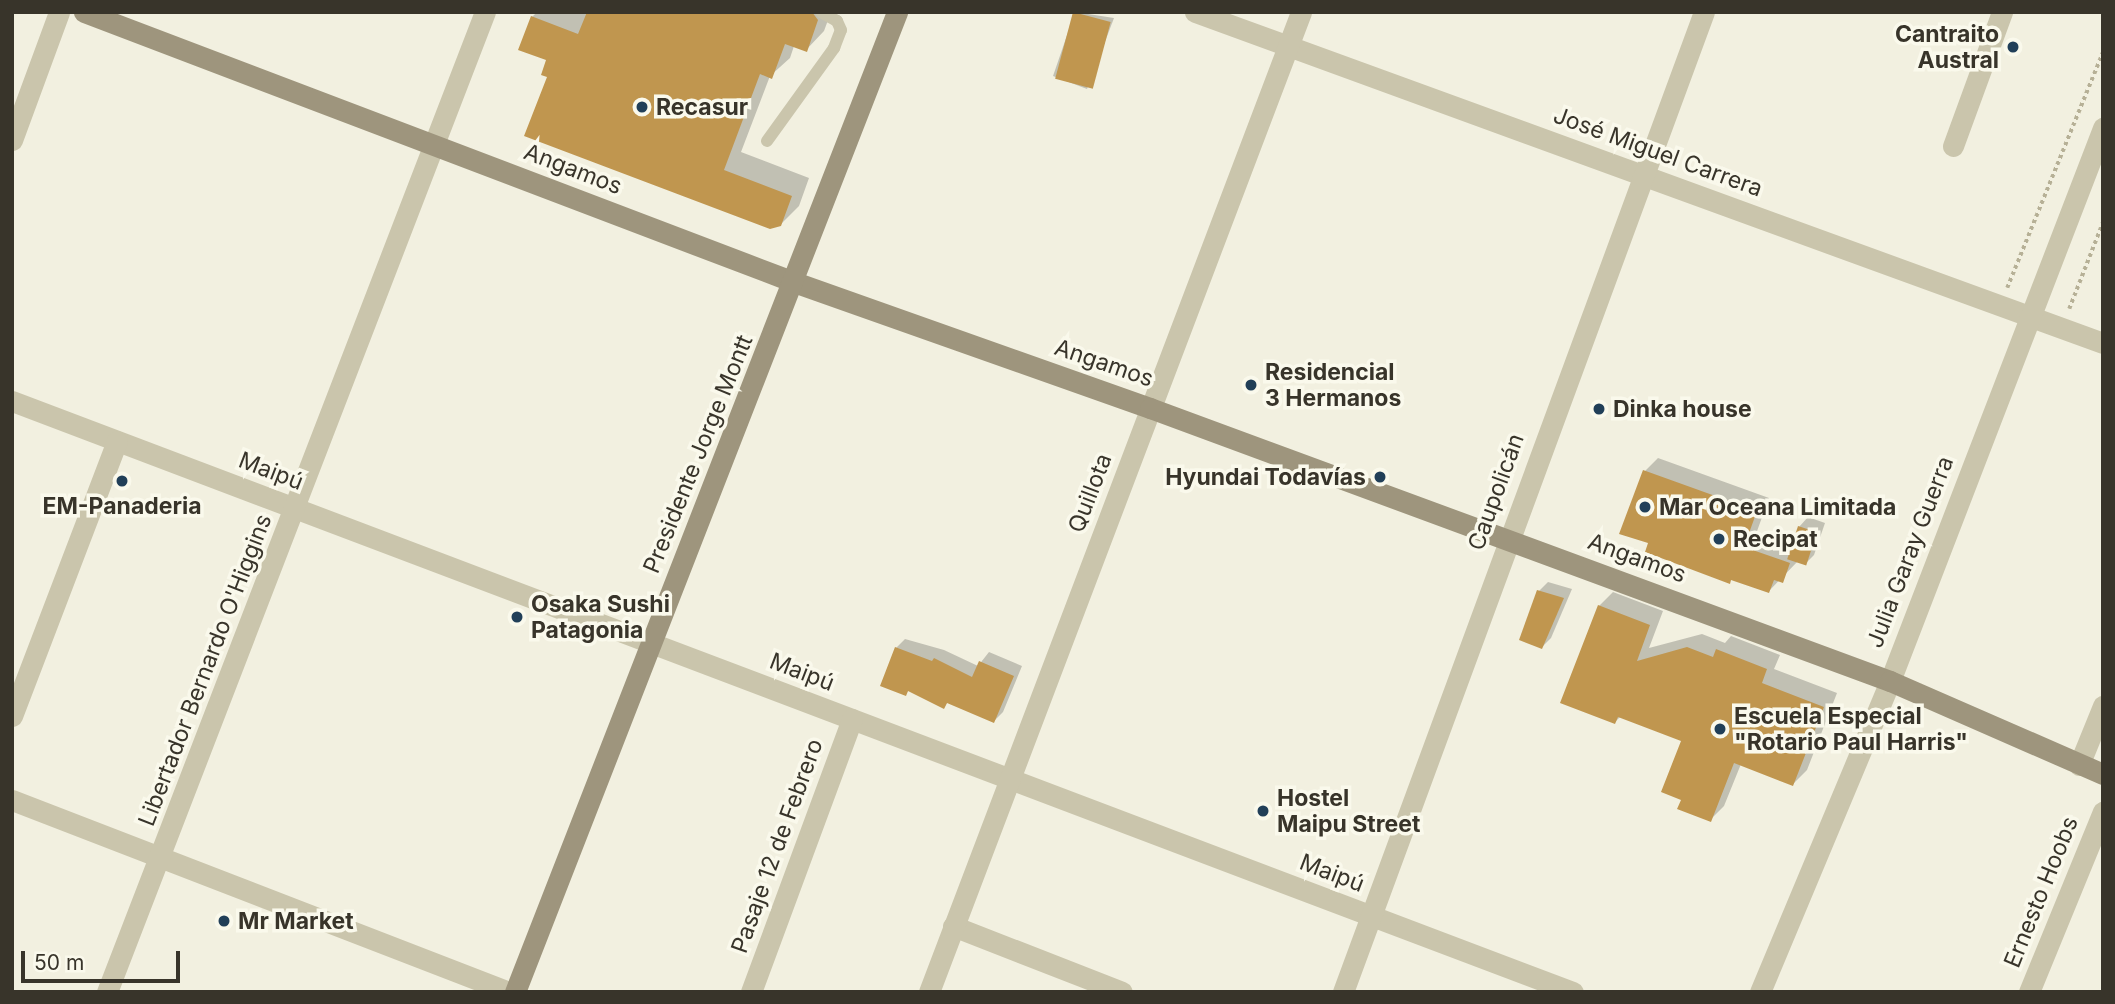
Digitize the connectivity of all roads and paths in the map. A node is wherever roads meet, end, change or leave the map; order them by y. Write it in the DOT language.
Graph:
graph roads {
  1 [pos="59,12"];
  2 [pos="84,12"];
  3 [pos="485,12"];
  4 [pos="821,12"];
  5 [pos="897,12"];
  6 [pos="1195,12"];
  7 [pos="1301,12"];
  8 [pos="1704,12"];
  9 [pos="2002,12"];
  10 [pos="1288,47"];
  11 [pos="2103,51"];
  12 [pos="2103,128"];
  13 [pos="12,140"];
  14 [pos="767,141"];
  15 [pos="434,143"];
  16 [pos="1953,146"];
  17 [pos="1641,175"];
  18 [pos="2103,222"];
  19 [pos="794,282"];
  20 [pos="2001,303"];
  21 [pos="2068,312"];
  22 [pos="2029,313"];
  23 [pos="2103,343"];
  24 [pos="12,401"];
  25 [pos="1150,408"];
  26 [pos="117,441"];
  27 [pos="295,508"];
  28 [pos="1507,538"];
  29 [pos="651,643"];
  30 [pos="1890,681"];
  31 [pos="2103,706"];
  32 [pos="12,716"];
  33 [pos="852,719"];
  34 [pos="2079,765"];
  35 [pos="2103,774"];
  36 [pos="1009,779"];
  37 [pos="12,800"];
  38 [pos="2103,811"];
  39 [pos="162,858"];
  40 [pos="1373,916"];
  41 [pos="953,926"];
  42 [pos="1559,989"];
  43 [pos="107,992"];
  44 [pos="509,992"];
  45 [pos="515,992"];
  46 [pos="751,992"];
  47 [pos="929,992"];
  48 [pos="1122,992"];
  49 [pos="1343,992"];
  50 [pos="1760,992"];
  51 [pos="2028,992"];
  1 -- 13 [label="street"];
  2 -- 15 [label="street, Angamos"];
  3 -- 15 [label="street, Libertador Bernardo O'Higgins"];
  4 -- 14 [label="lane"];
  5 -- 19 [label="street, Presidente Jorge Montt"];
  6 -- 10 [label="street, José Miguel Carrera"];
  7 -- 10 [label="street, Quillota"];
  8 -- 17 [label="street, Caupolicán"];
  9 -- 16 [label="street"];
  10 -- 17 [label="street, José Miguel Carrera"];
  10 -- 25 [label="street, Quillota"];
  11 -- 20 [label="path"];
  12 -- 22 [label="street, Julia Garay Guerra"];
  15 -- 19 [label="street, Angamos"];
  15 -- 27 [label="street, Libertador Bernardo O'Higgins"];
  17 -- 20 [label="street, José Miguel Carrera"];
  17 -- 28 [label="street, Caupolicán"];
  18 -- 21 [label="path"];
  19 -- 25 [label="street, Angamos"];
  19 -- 29 [label="street, Presidente Jorge Montt"];
  20 -- 22 [label="street, José Miguel Carrera"];
  22 -- 23 [label="street, José Miguel Carrera"];
  22 -- 30 [label="street, Julia Garay Guerra"];
  24 -- 26 [label="street, Maipú"];
  25 -- 28 [label="street, Angamos"];
  25 -- 36 [label="street, Quillota"];
  26 -- 27 [label="street, Maipú"];
  26 -- 32 [label="street"];
  27 -- 29 [label="street, Maipú"];
  27 -- 39 [label="street, Libertador Bernardo O'Higgins"];
  28 -- 30 [label="street, Angamos"];
  28 -- 40 [label="street, Caupolicán"];
  29 -- 33 [label="street, Maipú"];
  29 -- 45 [label="street, Presidente Jorge Montt"];
  30 -- 34 [label="street, Angamos"];
  30 -- 50 [label="street, Julia Garay Guerra"];
  31 -- 34 [label="street"];
  33 -- 36 [label="street, Maipú"];
  33 -- 46 [label="street, Pasaje 12 de Febrero"];
  34 -- 35 [label="street, Angamos"];
  36 -- 40 [label="street, Maipú"];
  36 -- 41 [label="street, Quillota"];
  37 -- 39 [label="street"];
  38 -- 51 [label="street, Ernesto Hoobs"];
  39 -- 43 [label="street, Libertador Bernardo O'Higgins"];
  39 -- 44 [label="street"];
  40 -- 42 [label="street, Maipú"];
  40 -- 49 [label="street, Caupolicán"];
  41 -- 47 [label="street, Quillota"];
  41 -- 48 [label="street"];
}
